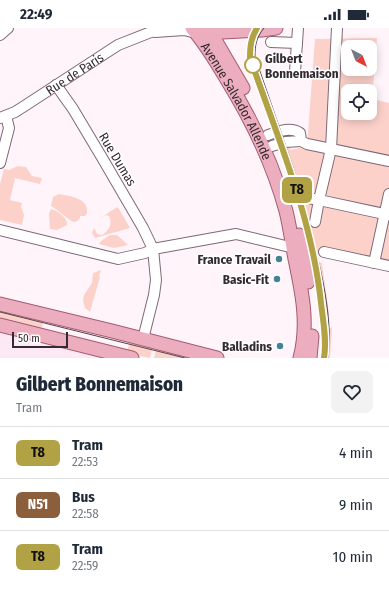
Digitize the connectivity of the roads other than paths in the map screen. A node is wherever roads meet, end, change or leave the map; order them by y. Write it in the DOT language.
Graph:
graph roads {
  1 [pos="8,28"];
  2 [pos="276,28"];
  3 [pos="298,28"];
  4 [pos="337,28"];
  5 [pos="156,30"];
  6 [pos="201,31"];
  7 [pos="0,35"];
  8 [pos="271,42"];
  9 [pos="297,43"];
  10 [pos="295,72"];
  11 [pos="56,85"];
  12 [pos="3,117"];
  13 [pos="270,141"];
  14 [pos="331,149"];
  15 [pos="389,161"];
  16 [pos="0,163"];
  17 [pos="389,194"];
  18 [pos="308,198"];
  19 [pos="319,200"];
  20 [pos="387,214"];
  21 [pos="315,222"];
  22 [pos="0,230"];
  23 [pos="294,248"];
  24 [pos="153,249"];
  25 [pos="324,252"];
  26 [pos="374,263"];
  27 [pos="389,266"];
  28 [pos="0,304"];
  29 [pos="0,325"];
  30 [pos="143,339"];
  31 [pos="132,358"];
  32 [pos="217,358"];
  33 [pos="300,358"];
  34 [pos="310,358"];
  1 -- 7 [label="street"];
  2 -- 6 [label="main road, Rue de Paris"];
  3 -- 9 [label="street"];
  4 -- 14 [label="street"];
  5 -- 6 [label="street, Rue de Paris"];
  5 -- 11 [label="street, Rue de Paris"];
  6 -- 13 [label="main road, Avenue Salvador Allende"];
  6 -- 23 [label="main road, Avenue Salvador Allende"];
  8 -- 9 [label="street"];
  9 -- 10 [label="street"];
  11 -- 12 [label="street, Rue de Paris"];
  11 -- 24 [label="street, Rue Dumas"];
  12 -- 16 [label="street"];
  13 -- 14 [label="street"];
  13 -- 34 [label="main road, Avenue Salvador Allende"];
  14 -- 15 [label="street"];
  14 -- 19 [label="street"];
  17 -- 20 [label="street"];
  18 -- 19 [label="street"];
  19 -- 20 [label="street"];
  19 -- 21 [label="street"];
  20 -- 26 [label="street"];
  22 -- 24 [label="street"];
  23 -- 24 [label="street"];
  23 -- 33 [label="main road, Avenue Salvador Allende"];
  24 -- 30 [label="street"];
  25 -- 26 [label="street"];
  26 -- 27 [label="street"];
  28 -- 30 [label="main road"];
  29 -- 31 [label="main road"];
  30 -- 32 [label="main road"];
}
